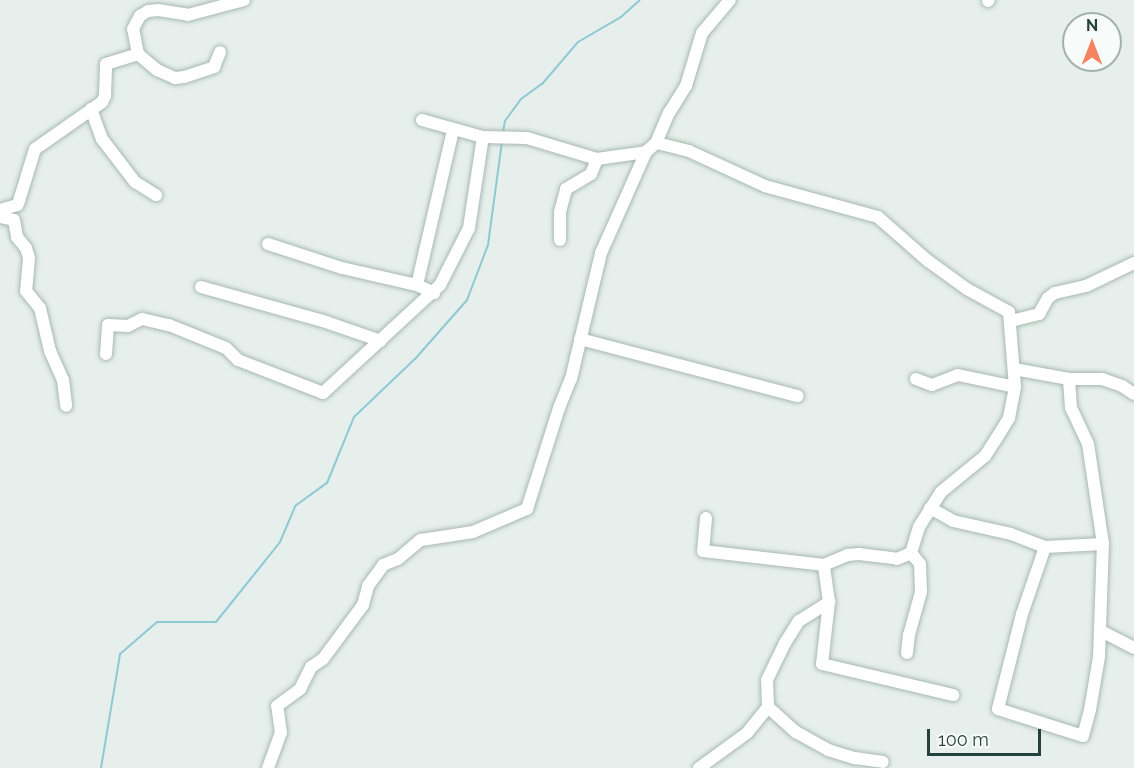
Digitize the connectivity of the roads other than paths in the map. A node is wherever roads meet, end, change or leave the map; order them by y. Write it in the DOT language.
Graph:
graph roads {
  1 [pos="244,0"];
  2 [pos="729,0"];
  3 [pos="220,52"];
  4 [pos="138,54"];
  5 [pos="92,109"];
  6 [pos="422,120"];
  7 [pos="453,130"];
  8 [pos="483,137"];
  9 [pos="656,143"];
  10 [pos="646,152"];
  11 [pos="597,159"];
  12 [pos="156,195"];
  13 [pos="0,210"];
  14 [pos="0,217"];
  15 [pos="560,240"];
  16 [pos="268,244"];
  17 [pos="1134,263"];
  18 [pos="417,285"];
  19 [pos="201,287"];
  20 [pos="434,293"];
  21 [pos="1011,321"];
  22 [pos="580,339"];
  23 [pos="381,341"];
  24 [pos="106,354"];
  25 [pos="1014,369"];
  26 [pos="916,379"];
  27 [pos="1069,379"];
  28 [pos="1015,387"];
  29 [pos="1134,394"];
  30 [pos="798,396"];
  31 [pos="66,406"];
  32 [pos="930,508"];
  33 [pos="706,518"];
  34 [pos="1103,544"];
  35 [pos="1045,547"];
  36 [pos="911,553"];
  37 [pos="824,565"];
  38 [pos="829,602"];
  39 [pos="1101,631"];
  40 [pos="1134,648"];
  41 [pos="907,653"];
  42 [pos="953,695"];
  43 [pos="768,707"];
  44 [pos="883,762"];
  45 [pos="268,768"];
  46 [pos="699,768"];
  1 -- 4 [label="street"];
  2 -- 9 [label="street"];
  3 -- 4 [label="street"];
  4 -- 5 [label="street"];
  5 -- 12 [label="street"];
  5 -- 13 [label="street"];
  6 -- 7 [label="street"];
  7 -- 8 [label="street"];
  7 -- 18 [label="street"];
  8 -- 11 [label="street"];
  8 -- 20 [label="street"];
  9 -- 10 [label="street"];
  9 -- 21 [label="street"];
  10 -- 11 [label="street"];
  10 -- 22 [label="street"];
  11 -- 15 [label="street"];
  14 -- 31 [label="street"];
  16 -- 18 [label="street"];
  17 -- 21 [label="street"];
  18 -- 20 [label="street"];
  19 -- 23 [label="street"];
  20 -- 23 [label="street"];
  21 -- 25 [label="street"];
  22 -- 30 [label="street"];
  22 -- 45 [label="street"];
  23 -- 24 [label="street"];
  25 -- 27 [label="street"];
  25 -- 28 [label="street"];
  26 -- 28 [label="street"];
  27 -- 29 [label="street"];
  27 -- 34 [label="street"];
  28 -- 32 [label="street"];
  32 -- 35 [label="street"];
  32 -- 36 [label="street"];
  33 -- 37 [label="street"];
  34 -- 35 [label="street"];
  34 -- 39 [label="street"];
  35 -- 39 [label="street"];
  36 -- 37 [label="street"];
  36 -- 41 [label="street"];
  37 -- 38 [label="street"];
  38 -- 42 [label="street"];
  38 -- 43 [label="street"];
  39 -- 40 [label="street"];
  43 -- 44 [label="street"];
  43 -- 46 [label="street"];
}
